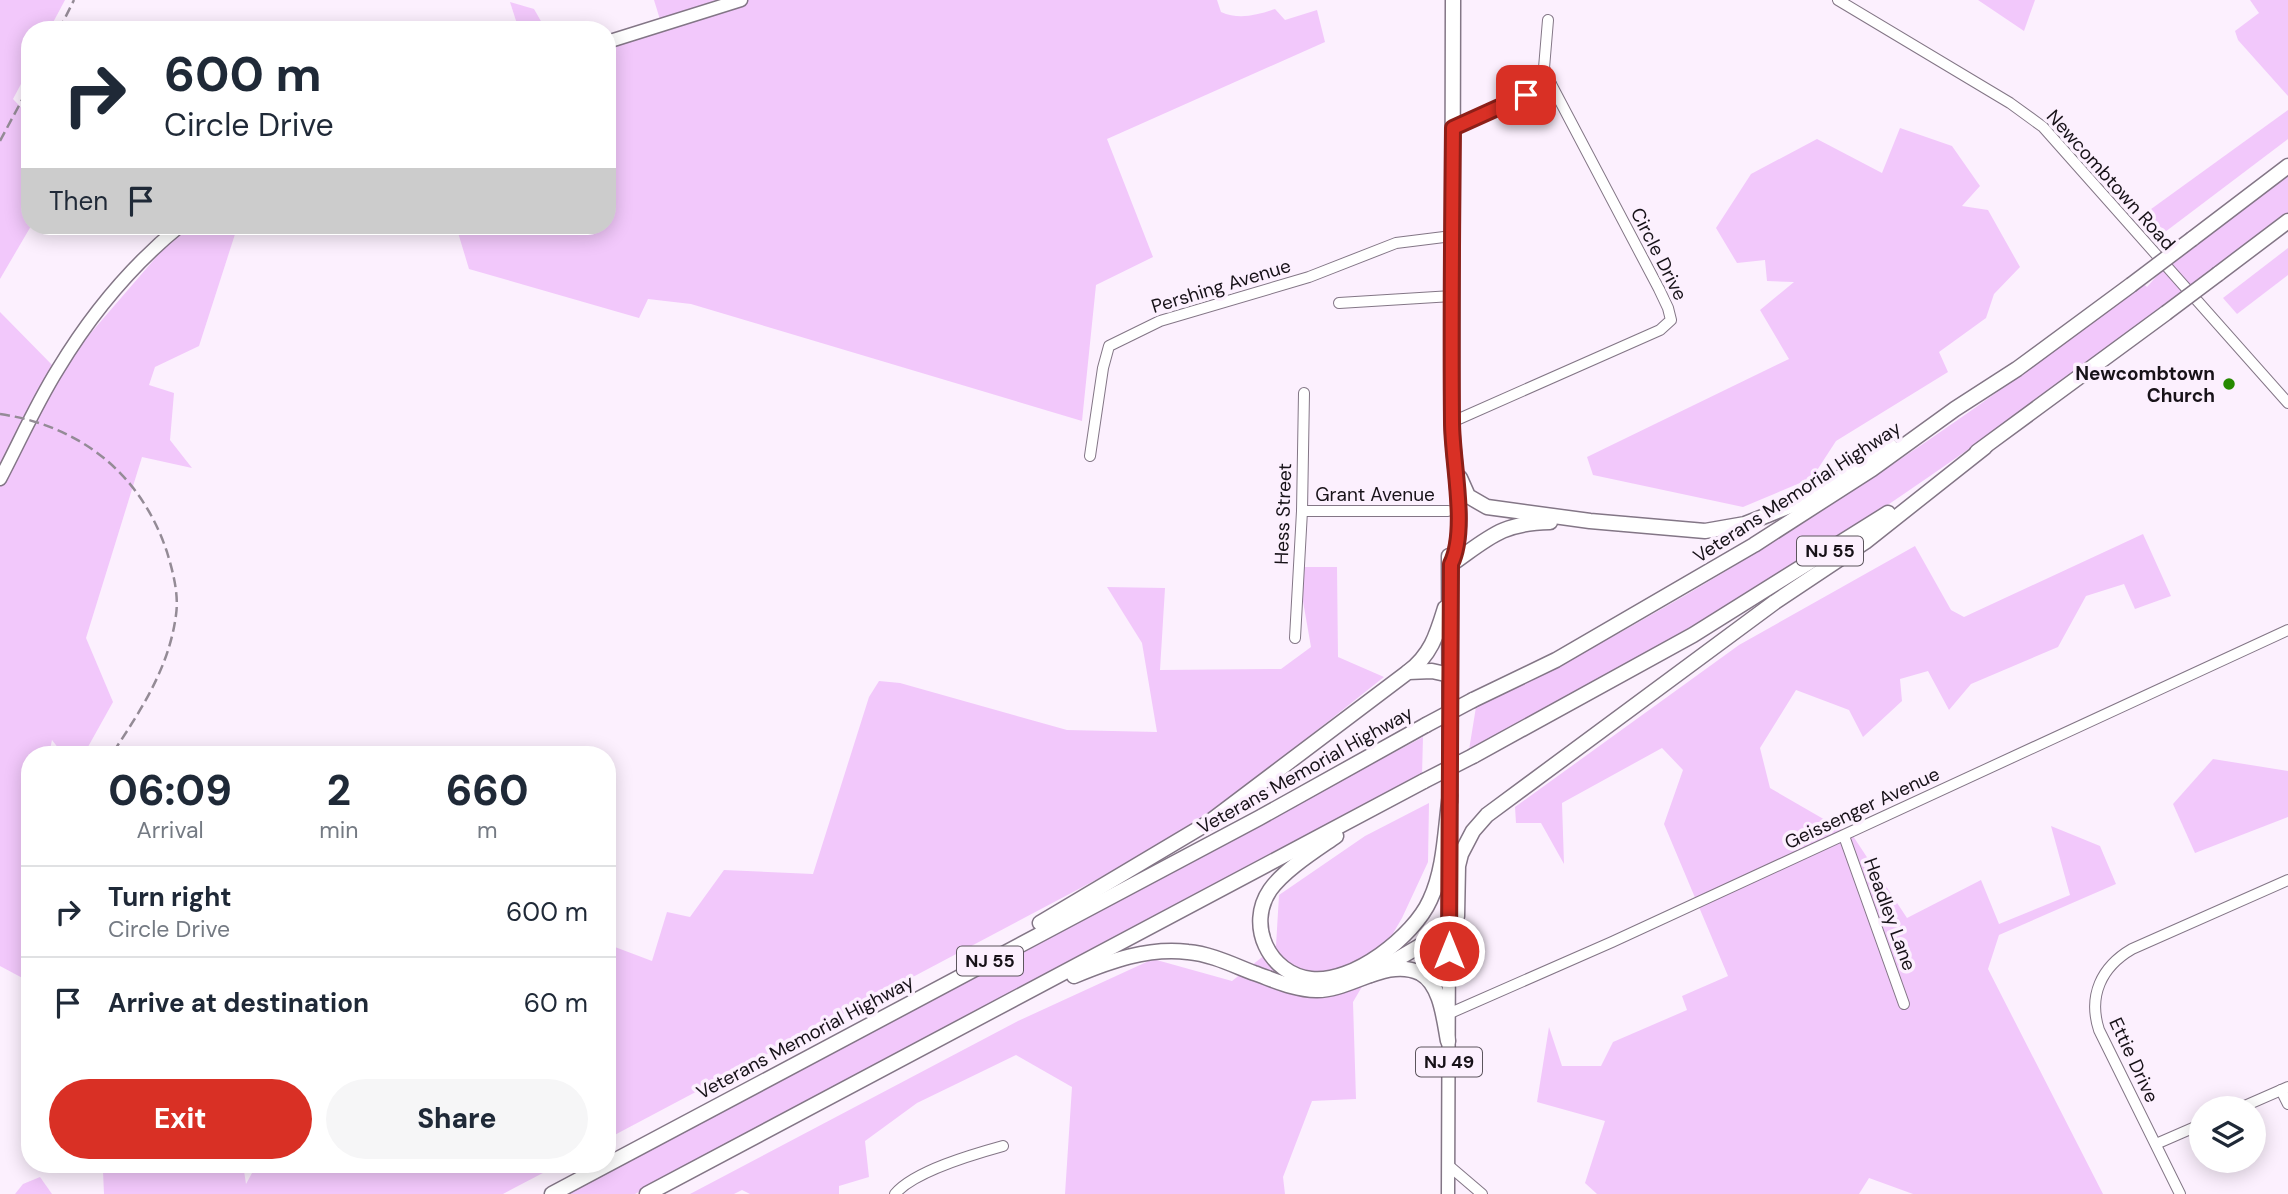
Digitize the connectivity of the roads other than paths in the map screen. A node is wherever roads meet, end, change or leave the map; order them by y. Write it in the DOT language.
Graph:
graph roads {
  1 [pos="741,0"];
  2 [pos="1453,0"];
  3 [pos="1838,0"];
  4 [pos="1548,20"];
  5 [pos="616,39"];
  6 [pos="1550,85"];
  7 [pos="1453,128"];
  8 [pos="2288,166"];
  9 [pos="2288,221"];
  10 [pos="171,235"];
  11 [pos="1452,236"];
  12 [pos="1452,296"];
  13 [pos="1339,303"];
  14 [pos="1304,393"];
  15 [pos="2288,403"];
  16 [pos="1955,409"];
  17 [pos="1452,422"];
  18 [pos="1985,447"];
  19 [pos="1090,456"];
  20 [pos="1453,463"];
  21 [pos="0,479"];
  22 [pos="1302,511"];
  23 [pos="1448,511"];
  24 [pos="1590,521"];
  25 [pos="1451,564"];
  26 [pos="1451,590"];
  27 [pos="2288,630"];
  28 [pos="1295,638"];
  29 [pos="1408,672"];
  30 [pos="1450,674"];
  31 [pos="1450,795"];
  32 [pos="1385,802"];
  33 [pos="1844,836"];
  34 [pos="2288,880"];
  35 [pos="1449,929"];
  36 [pos="1370,975"];
  37 [pos="1904,1004"];
  38 [pos="904,1006"];
  39 [pos="1448,1014"];
  40 [pos="1448,1041"];
  41 [pos="920,1048"];
  42 [pos="2284,1088"];
  43 [pos="2266,1096"];
  44 [pos="2288,1104"];
  45 [pos="2189,1130"];
  46 [pos="2156,1144"];
  47 [pos="1003,1146"];
  48 [pos="616,1160"];
  49 [pos="1448,1165"];
  50 [pos="591,1173"];
  51 [pos="552,1194"];
  52 [pos="647,1194"];
  53 [pos="895,1194"];
  54 [pos="1448,1194"];
  55 [pos="1482,1194"];
  56 [pos="2180,1194"];
  1 -- 5 [label="main road"];
  2 -- 7 [label="highway, NJ 49"];
  3 -- 15 [label="street, Newcombtown Road"];
  4 -- 6 [label="street"];
  6 -- 7 [label="street"];
  6 -- 17 [label="street, Circle Drive"];
  7 -- 11 [label="highway, NJ 49"];
  8 -- 16 [label="highway, Veterans Memorial Highway / NJ 55, bridge"];
  9 -- 18 [label="highway, NJ 55, bridge"];
  10 -- 21 [label="main road"];
  11 -- 12 [label="highway, NJ 49"];
  11 -- 19 [label="street, Pershing Avenue"];
  12 -- 13 [label="street"];
  12 -- 17 [label="highway, NJ 49"];
  14 -- 22 [label="street, Hess Street"];
  16 -- 24 [label="highway"];
  16 -- 38 [label="highway, Veterans Memorial Highway / NJ 55, bridge"];
  17 -- 20 [label="highway, NJ 49"];
  18 -- 32 [label="highway, NJ 55, bridge"];
  18 -- 35 [label="highway"];
  20 -- 23 [label="highway, NJ 49"];
  20 -- 24 [label="highway"];
  20 -- 25 [label="highway, NJ 49"];
  22 -- 23 [label="street, Grant Avenue"];
  22 -- 28 [label="street, Hess Street"];
  23 -- 25 [label="highway, NJ 49"];
  24 -- 25 [label="highway"];
  25 -- 26 [label="highway, NJ 49"];
  26 -- 29 [label="highway"];
  26 -- 30 [label="highway, NJ 49"];
  27 -- 33 [label="street, Geissenger Avenue"];
  29 -- 30 [label="highway"];
  29 -- 38 [label="highway"];
  30 -- 31 [label="highway, NJ 49"];
  31 -- 32 [label="highway"];
  31 -- 35 [label="highway, NJ 49"];
  32 -- 41 [label="highway, NJ 55"];
  33 -- 37 [label="street, Headley Lane"];
  33 -- 39 [label="street, Geissenger Avenue"];
  34 -- 46 [label="street, Ettie Drive"];
  35 -- 36 [label="highway"];
  35 -- 39 [label="main road, NJ 49"];
  36 -- 40 [label="highway"];
  36 -- 41 [label="highway"];
  38 -- 48 [label="highway, Veterans Memorial Highway / NJ 55"];
  39 -- 40 [label="main road, NJ 49"];
  40 -- 49 [label="main road, NJ 49"];
  41 -- 52 [label="highway, NJ 55"];
  42 -- 43 [label="street"];
  42 -- 44 [label="street"];
  45 -- 46 [label="street"];
  46 -- 56 [label="street, Ettie Drive"];
  47 -- 53 [label="street"];
  49 -- 54 [label="main road, NJ 49"];
  49 -- 55 [label="street"];
  50 -- 51 [label="highway, Veterans Memorial Highway / NJ 55"];
}
